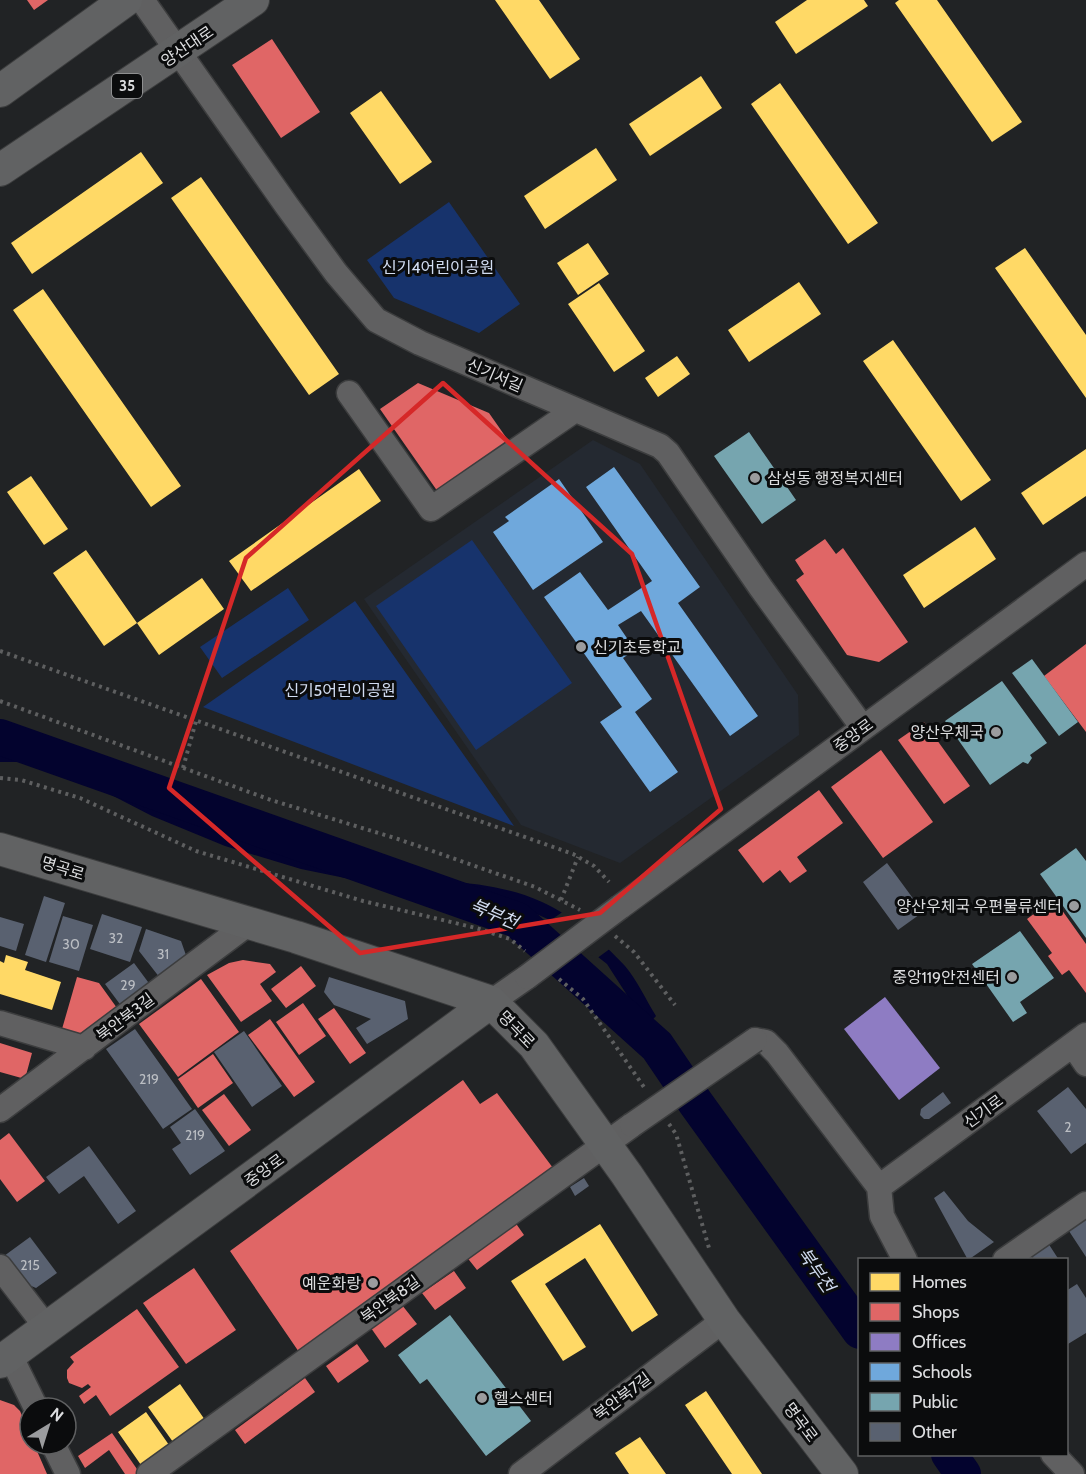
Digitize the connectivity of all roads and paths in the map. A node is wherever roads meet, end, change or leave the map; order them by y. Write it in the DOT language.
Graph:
graph roads {
  1 [pos="126,0"];
  2 [pos="142,0"];
  3 [pos="254,0"];
  4 [pos="178,52"];
  5 [pos="0,91"];
  6 [pos="0,170"];
  7 [pos="349,393"];
  8 [pos="575,410"];
  9 [pos="1086,564"];
  10 [pos="0,651"];
  11 [pos="0,701"];
  12 [pos="196,721"];
  13 [pos="863,728"];
  14 [pos="183,768"];
  15 [pos="0,849"];
  16 [pos="578,857"];
  17 [pos="609,882"];
  18 [pos="561,900"];
  19 [pos="590,915"];
  20 [pos="249,923"];
  21 [pos="607,930"];
  22 [pos="491,1002"];
  23 [pos="675,1005"];
  24 [pos="0,1023"];
  25 [pos="84,1048"];
  26 [pos="1082,1048"];
  27 [pos="0,1110"];
  28 [pos="604,1145"];
  29 [pos="879,1187"];
  30 [pos="1086,1204"];
  31 [pos="904,1258"];
  32 [pos="1008,1258"];
  33 [pos="0,1266"];
  34 [pos="724,1320"];
  35 [pos="47,1328"];
  36 [pos="5,1359"];
  37 [pos="28,1396"];
  38 [pos="60,1456"];
  39 [pos="1054,1456"];
  40 [pos="68,1474"];
  41 [pos="149,1474"];
  42 [pos="521,1474"];
  43 [pos="842,1474"];
  44 [pos="1072,1474"];
  1 -- 5 [label="main road"];
  2 -- 4 [label="street, 신기서길"];
  3 -- 4 [label="main road, 양산대로 / 35"];
  4 -- 6 [label="main road, 양산대로 / 35"];
  4 -- 8 [label="street, 신기서길"];
  7 -- 8 [label="street"];
  8 -- 13 [label="street, 신기서길"];
  9 -- 13 [label="street, 중앙로"];
  10 -- 12 [label="path"];
  11 -- 14 [label="path"];
  12 -- 14 [label="path"];
  12 -- 16 [label="path"];
  13 -- 22 [label="street, 중앙로, bridge"];
  14 -- 18 [label="path"];
  15 -- 20 [label="main road, 명곡로"];
  16 -- 17 [label="path"];
  16 -- 18 [label="path"];
  18 -- 19 [label="path"];
  20 -- 22 [label="main road, 명곡로"];
  20 -- 25 [label="street, 북안북3길"];
  21 -- 23 [label="path"];
  22 -- 28 [label="main road, 명곡로"];
  22 -- 35 [label="main road, 중앙로"];
  24 -- 25 [label="street"];
  25 -- 27 [label="street, 북안북3길"];
  26 -- 29 [label="street, 신기로"];
  28 -- 29 [label="street, 북안북8길, bridge"];
  28 -- 34 [label="main road, 명곡로"];
  28 -- 41 [label="street, 북안북8길"];
  29 -- 31 [label="street"];
  30 -- 32 [label="street"];
  33 -- 35 [label="street"];
  34 -- 42 [label="street, 북안북7길"];
  34 -- 43 [label="main road, 명곡로"];
  35 -- 36 [label="main road, 중앙로"];
  36 -- 37 [label="street"];
  38 -- 40 [label="street"];
  39 -- 44 [label="street"];
}
